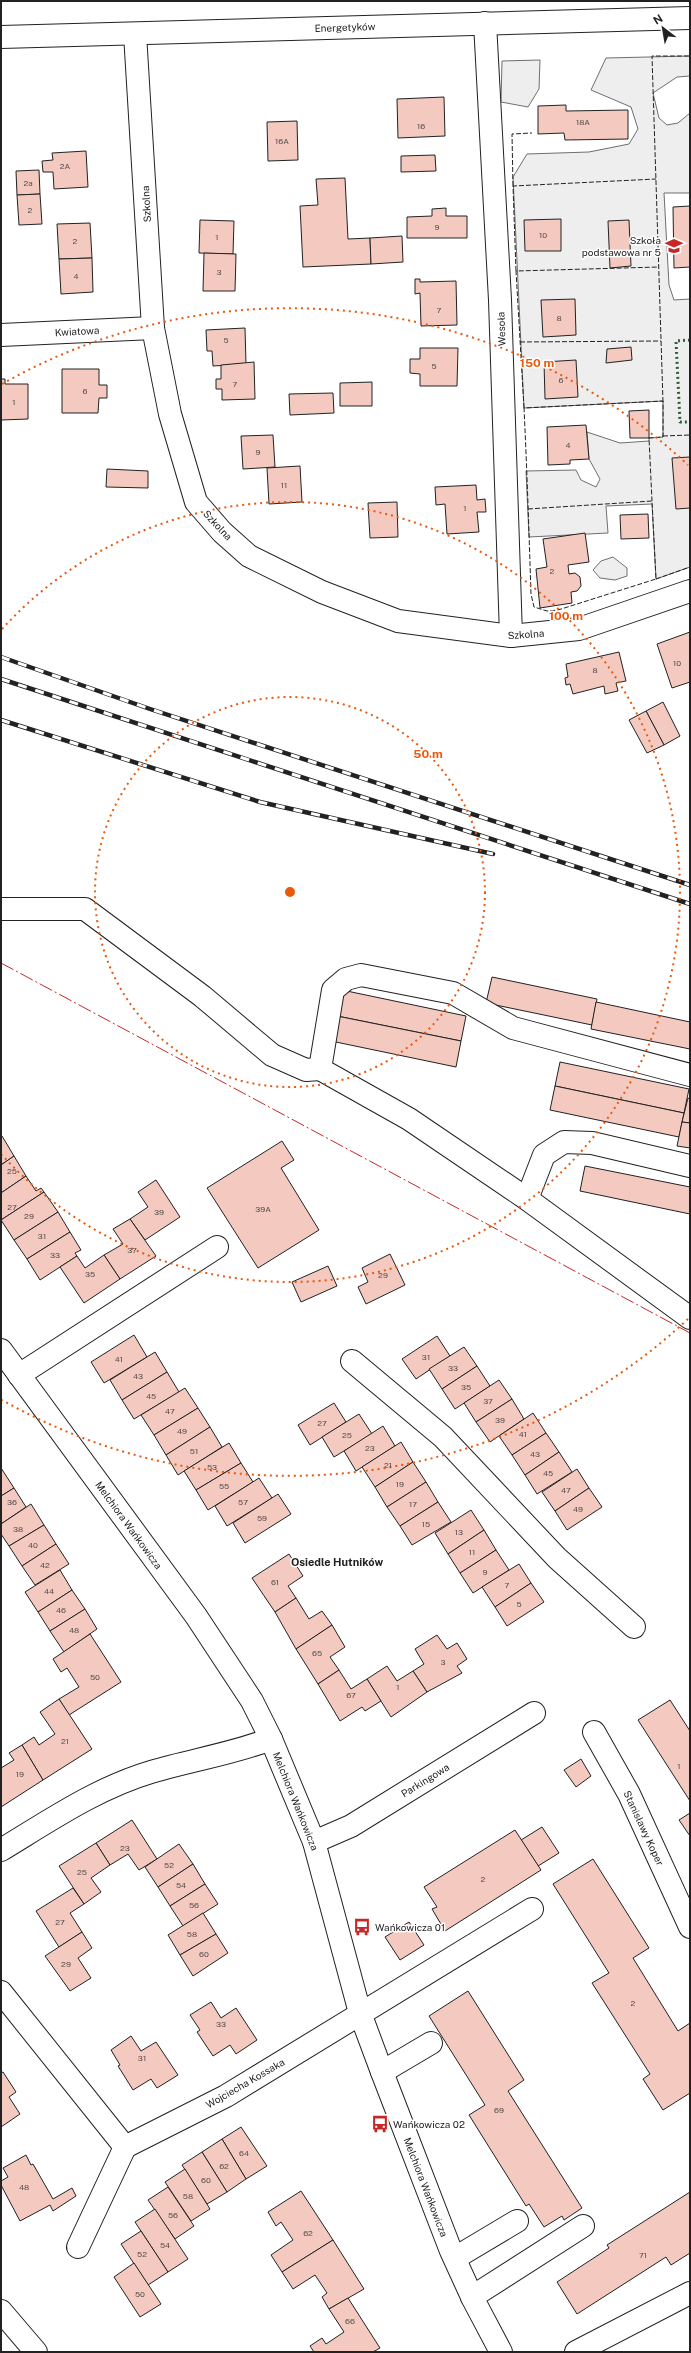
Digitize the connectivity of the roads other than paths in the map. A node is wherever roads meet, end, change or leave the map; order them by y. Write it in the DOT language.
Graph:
graph roads {
  1 [pos="690,18"];
  2 [pos="485,23"];
  3 [pos="135,34"];
  4 [pos="1,38"];
  5 [pos="153,328"];
  6 [pos="1,335"];
  7 [pos="690,591"];
  8 [pos="511,636"];
  9 [pos="1,908"];
  10 [pos="320,1069"];
  11 [pos="690,1075"];
  12 [pos="690,1166"];
  13 [pos="527,1199"];
  14 [pos="217,1247"];
  15 [pos="690,1318"];
  16 [pos="1,1350"];
  17 [pos="352,1361"];
  18 [pos="19,1374"];
  19 [pos="634,1627"];
  20 [pos="534,1713"];
  21 [pos="594,1732"];
  22 [pos="271,1739"];
  23 [pos="314,1842"];
  24 [pos="1,1850"];
  25 [pos="532,1908"];
  26 [pos="690,1927"];
  27 [pos="1,1992"];
  28 [pos="360,2013"];
  29 [pos="431,2043"];
  30 [pos="382,2072"];
  31 [pos="125,2147"];
  32 [pos="518,2221"];
  33 [pos="583,2226"];
  34 [pos="78,2247"];
  35 [pos="455,2258"];
  36 [pos="690,2293"];
  37 [pos="472,2297"];
  38 [pos="1,2311"];
  39 [pos="36,2352"];
  40 [pos="501,2352"];
  41 [pos="576,2352"];
  1 -- 2 [label="street, Energetyków"];
  2 -- 3 [label="street, Energetyków"];
  2 -- 8 [label="street, Wesoła"];
  3 -- 4 [label="street, Energetyków"];
  3 -- 5 [label="street, Szkolna"];
  5 -- 6 [label="street, Kwiatowa"];
  5 -- 8 [label="street, Szkolna"];
  7 -- 8 [label="street, Szkolna"];
  9 -- 10 [label="street"];
  10 -- 11 [label="street"];
  10 -- 13 [label="street"];
  12 -- 13 [label="street"];
  13 -- 15 [label="street"];
  14 -- 18 [label="street"];
  16 -- 18 [label="street, Melchiora Wańkowicza"];
  17 -- 19 [label="street"];
  18 -- 22 [label="street, Melchiora Wańkowicza"];
  20 -- 23 [label="street, Parkingowa"];
  21 -- 26 [label="street, Stanisławy Koper"];
  22 -- 23 [label="street, Melchiora Wańkowicza"];
  22 -- 24 [label="street"];
  23 -- 28 [label="street, Melchiora Wańkowicza"];
  25 -- 28 [label="street, Wojciecha Kossaka"];
  27 -- 31 [label="street"];
  28 -- 30 [label="street, Melchiora Wańkowicza"];
  28 -- 31 [label="street, Wojciecha Kossaka"];
  29 -- 30 [label="street"];
  30 -- 35 [label="street, Melchiora Wańkowicza"];
  31 -- 34 [label="street"];
  32 -- 35 [label="street"];
  33 -- 37 [label="street"];
  35 -- 37 [label="street, Melchiora Wańkowicza"];
  36 -- 41 [label="street"];
  37 -- 40 [label="street, Melchiora Wańkowicza"];
  38 -- 39 [label="street"];
}
